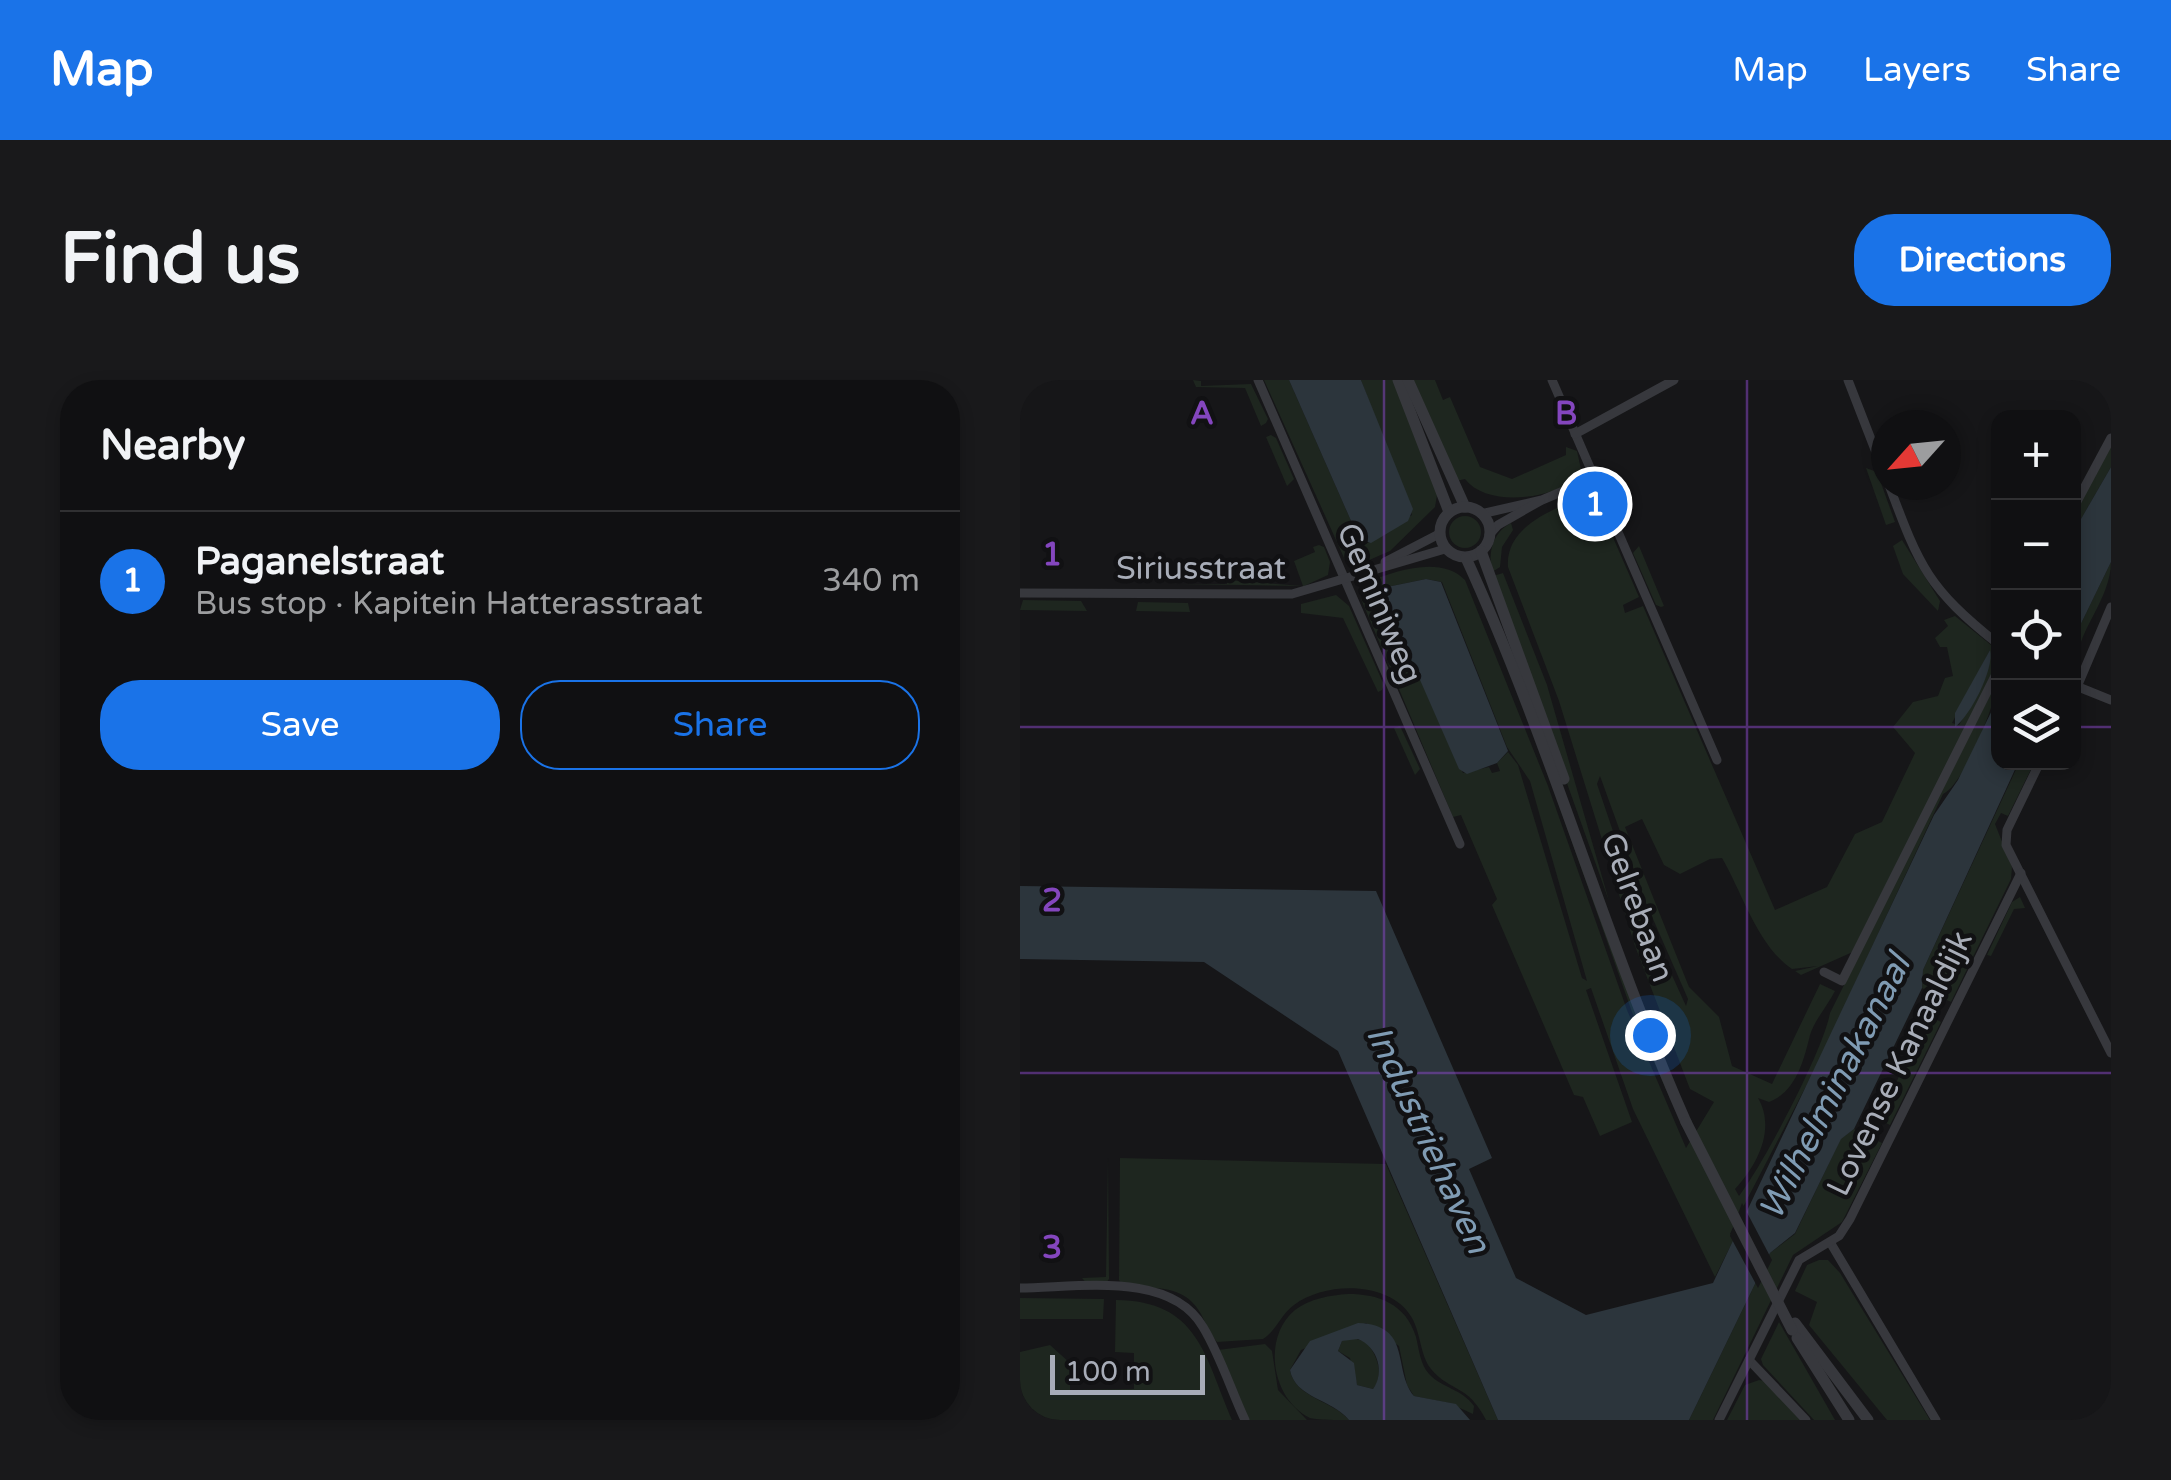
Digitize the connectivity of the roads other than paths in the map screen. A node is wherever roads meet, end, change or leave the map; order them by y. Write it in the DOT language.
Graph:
graph roads {
  1 [pos="1258,380"];
  2 [pos="1398,380"];
  3 [pos="1408,380"];
  4 [pos="1552,380"];
  5 [pos="1674,380"];
  6 [pos="1848,380"];
  7 [pos="1576,434"];
  8 [pos="2111,438"];
  9 [pos="1871,440"];
  10 [pos="1594,478"];
  11 [pos="1542,500"];
  12 [pos="1894,500"];
  13 [pos="2078,500"];
  14 [pos="1465,507"];
  15 [pos="1449,512"];
  16 [pos="1481,514"];
  17 [pos="1440,534"];
  18 [pos="1490,535"];
  19 [pos="1445,548"];
  20 [pos="1482,551"];
  21 [pos="1466,558"];
  22 [pos="1378,566"];
  23 [pos="1342,581"];
  24 [pos="1020,593"];
  25 [pos="2111,607"];
  26 [pos="1991,638"];
  27 [pos="1993,680"];
  28 [pos="2079,680"];
  29 [pos="2081,691"];
  30 [pos="2111,700"];
  31 [pos="1717,760"];
  32 [pos="2036,770"];
  33 [pos="1460,844"];
  34 [pos="2021,873"];
  35 [pos="1824,972"];
  36 [pos="2111,1053"];
  37 [pos="1688,1118"];
  38 [pos="1830,1242"];
  39 [pos="1020,1288"];
  40 [pos="1794,1326"];
  41 [pos="1749,1360"];
  42 [pos="1245,1420"];
  43 [pos="1719,1420"];
  44 [pos="1806,1420"];
  45 [pos="1849,1420"];
  46 [pos="1868,1420"];
  47 [pos="1936,1420"];
  1 -- 23 [label="street, Geminiweg"];
  2 -- 15 [label="street"];
  3 -- 14 [label="street"];
  4 -- 7 [label="street"];
  5 -- 7 [label="street"];
  6 -- 9 [label="street"];
  7 -- 10 [label="street"];
  8 -- 13 [label="street"];
  10 -- 11 [label="street"];
  10 -- 31 [label="street"];
  11 -- 16 [label="street"];
  11 -- 18 [label="street"];
  12 -- 26 [label="street"];
  14 -- 15 [label="street"];
  14 -- 16 [label="street"];
  15 -- 17 [label="street"];
  16 -- 18 [label="street"];
  17 -- 19 [label="street"];
  17 -- 22 [label="street, Siriusstraat"];
  18 -- 20 [label="street"];
  19 -- 21 [label="street"];
  19 -- 22 [label="street, Siriusstraat"];
  20 -- 21 [label="street"];
  20 -- 37 [label="street, Gelrebaan"];
  21 -- 37 [label="street, Gelrebaan"];
  22 -- 23 [label="street, Siriusstraat"];
  23 -- 24 [label="street, Siriusstraat"];
  23 -- 33 [label="street, Geminiweg"];
  25 -- 28 [label="street"];
  27 -- 35 [label="street"];
  29 -- 30 [label="street"];
  32 -- 34 [label="street"];
  34 -- 36 [label="street"];
  34 -- 38 [label="street, Lovense Kanaaldijk"];
  37 -- 40 [label="street, Gelrebaan, bridge"];
  38 -- 41 [label="street, Lovense Kanaaldijk"];
  38 -- 47 [label="street"];
  39 -- 42 [label="street"];
  40 -- 45 [label="street, Gelrebaan"];
  40 -- 46 [label="street, Gelrebaan"];
  41 -- 43 [label="street, Lovense Kanaaldijk"];
  41 -- 44 [label="street"];
}
